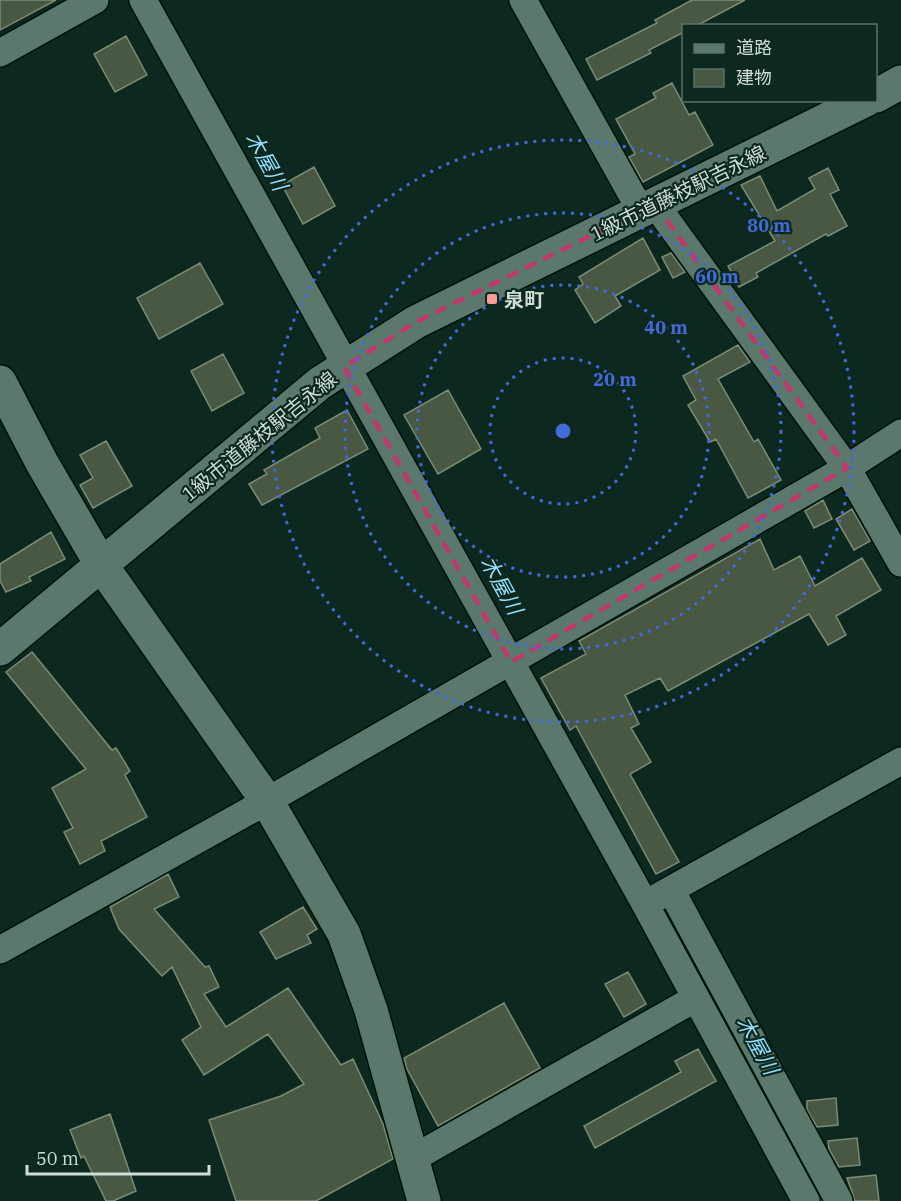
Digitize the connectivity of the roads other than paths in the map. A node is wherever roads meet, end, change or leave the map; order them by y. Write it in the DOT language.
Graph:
graph roads {
  1 [pos="95,0"];
  2 [pos="143,0"];
  3 [pos="524,0"];
  4 [pos="0,53"];
  5 [pos="901,82"];
  6 [pos="877,95"];
  7 [pos="862,102"];
  8 [pos="648,207"];
  9 [pos="345,367"];
  10 [pos="0,382"];
  11 [pos="901,433"];
  12 [pos="847,468"];
  13 [pos="901,563"];
  14 [pos="102,566"];
  15 [pos="0,649"];
  16 [pos="511,662"];
  17 [pos="901,761"];
  18 [pos="267,801"];
  19 [pos="671,890"];
  20 [pos="645,904"];
  21 [pos="0,950"];
  22 [pos="696,998"];
  23 [pos="412,1159"];
  24 [pos="424,1201"];
  25 [pos="806,1201"];
  26 [pos="838,1201"];
  1 -- 4 [label="street"];
  2 -- 9 [label="street"];
  3 -- 8 [label="street"];
  5 -- 6 [label="street"];
  7 -- 8 [label="street, 1級市道藤枝駅吉永線"];
  8 -- 9 [label="street, 1級市道藤枝駅吉永線"];
  8 -- 12 [label="street"];
  9 -- 14 [label="street, 1級市道藤枝駅吉永線"];
  9 -- 16 [label="street"];
  10 -- 14 [label="street"];
  11 -- 12 [label="street"];
  12 -- 13 [label="street"];
  12 -- 16 [label="street"];
  14 -- 15 [label="street, 1級市道藤枝駅吉永線"];
  14 -- 18 [label="street"];
  16 -- 18 [label="street"];
  16 -- 20 [label="street"];
  17 -- 19 [label="street"];
  18 -- 21 [label="street"];
  18 -- 23 [label="street"];
  19 -- 20 [label="street"];
  19 -- 26 [label="street"];
  20 -- 22 [label="street"];
  22 -- 23 [label="street"];
  22 -- 25 [label="street"];
  23 -- 24 [label="street"];
}
